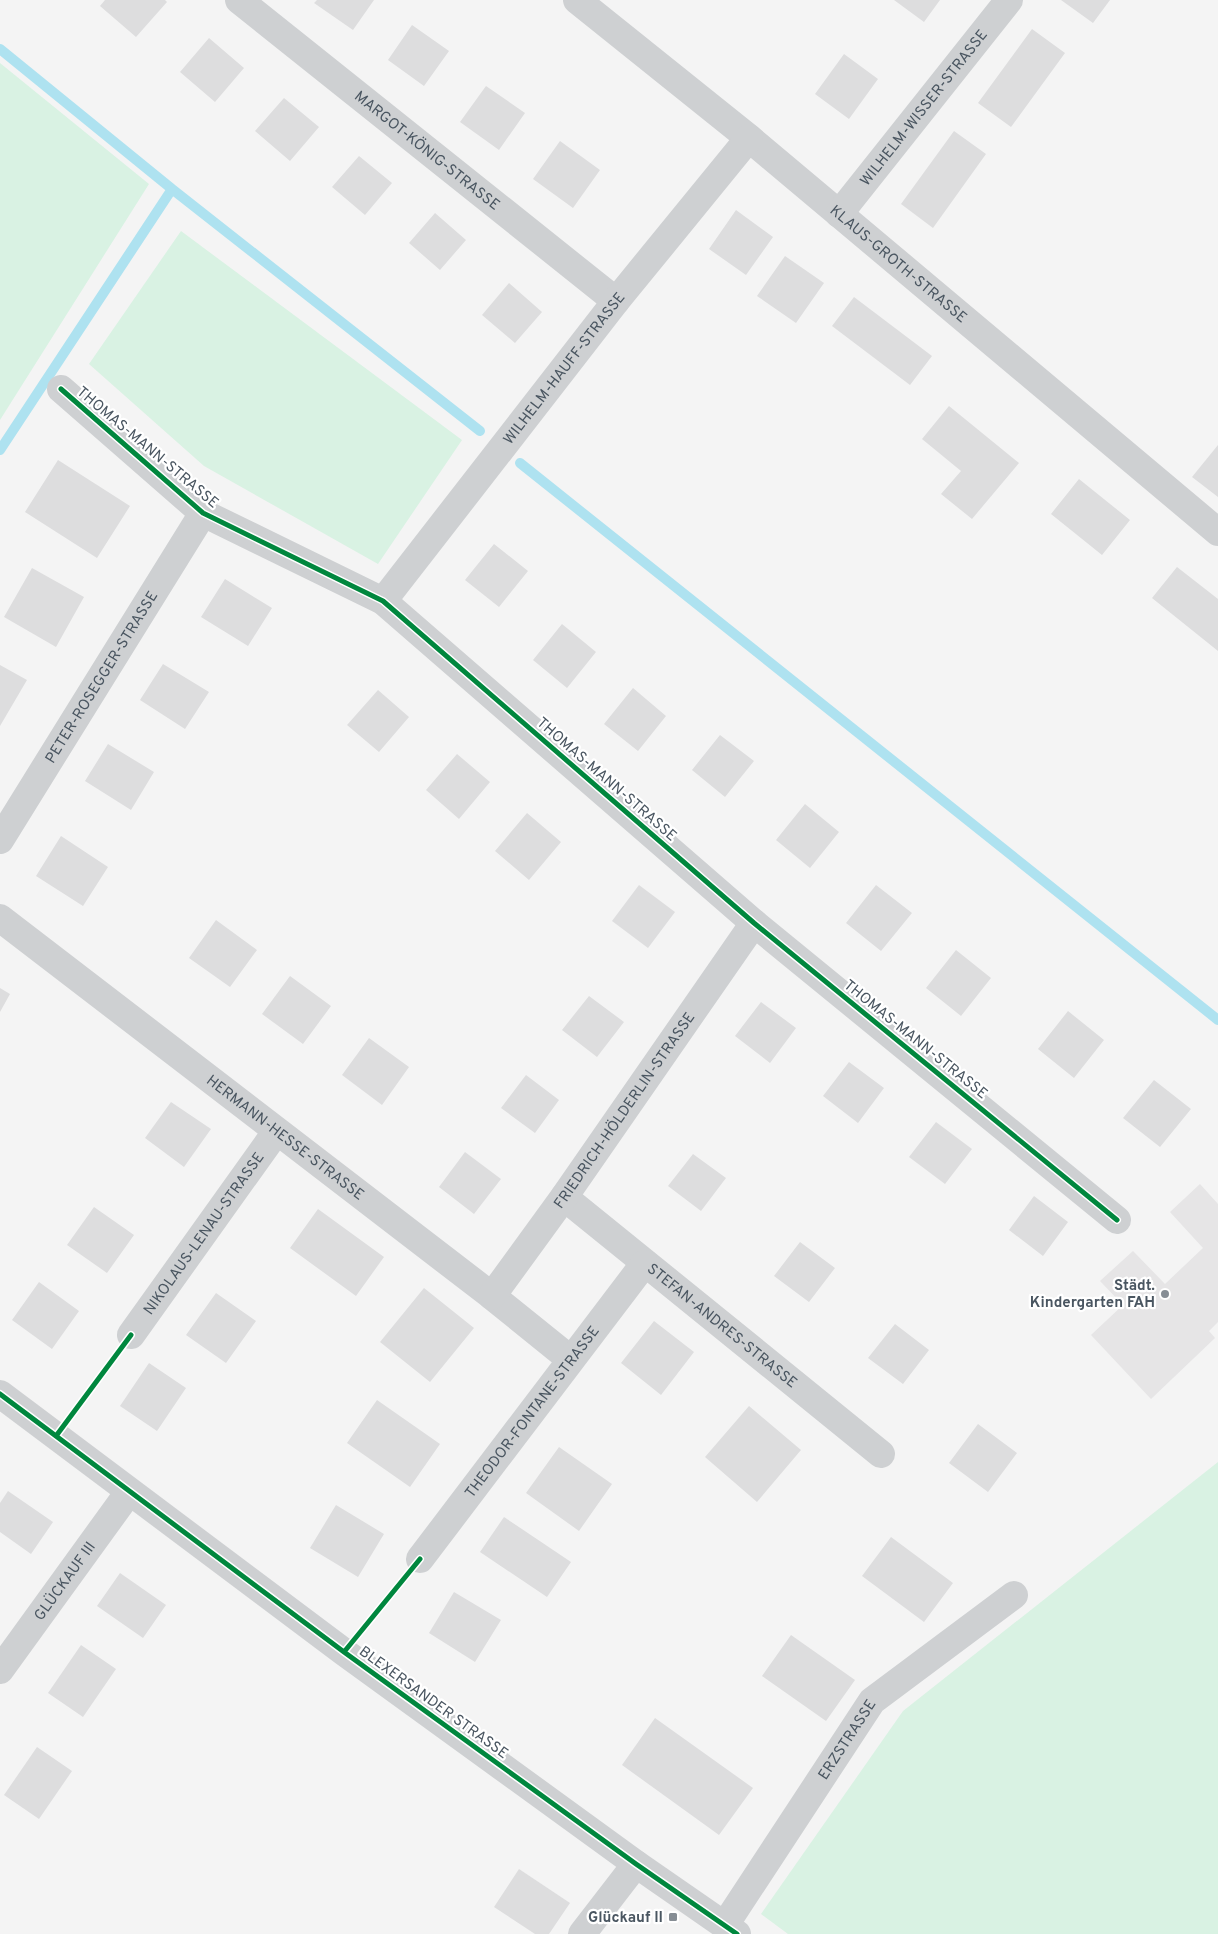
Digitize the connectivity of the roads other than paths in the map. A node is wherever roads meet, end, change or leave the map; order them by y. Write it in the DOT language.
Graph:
graph roads {
  1 [pos="239,0"];
  2 [pos="577,0"];
  3 [pos="1009,0"];
  4 [pos="748,138"];
  5 [pos="839,214"];
  6 [pos="616,301"];
  7 [pos="60,389"];
  8 [pos="203,513"];
  9 [pos="1218,532"];
  10 [pos="383,601"];
  11 [pos="0,840"];
  12 [pos="0,918"];
  13 [pos="754,923"];
  14 [pos="276,1132"];
  15 [pos="564,1197"];
  16 [pos="1116,1220"];
  17 [pos="644,1264"];
  18 [pos="492,1296"];
  19 [pos="131,1335"];
  20 [pos="570,1359"];
  21 [pos="0,1394"];
  22 [pos="881,1454"];
  23 [pos="129,1492"];
  24 [pos="420,1559"];
  25 [pos="1014,1595"];
  26 [pos="0,1670"];
  27 [pos="636,1864"];
  28 [pos="731,1930"];
  29 [pos="582,1934"];
  1 -- 6 [label="street, MARGOT-KÖNIG-STRASSE"];
  2 -- 4 [label="street, KLAUS-GROTH-STRASSE"];
  3 -- 5 [label="street, WILHELM-WISSER-STRASSE"];
  4 -- 5 [label="street, KLAUS-GROTH-STRASSE"];
  4 -- 6 [label="street, WILHELM-HAUFF-STRASSE"];
  5 -- 9 [label="street, KLAUS-GROTH-STRASSE"];
  6 -- 10 [label="street, WILHELM-HAUFF-STRASSE"];
  7 -- 8 [label="street, THOMAS-MANN-STRASSE"];
  8 -- 10 [label="street, THOMAS-MANN-STRASSE"];
  8 -- 11 [label="street, PETER-ROSEGGER-STRASSE"];
  10 -- 13 [label="street, THOMAS-MANN-STRASSE"];
  12 -- 14 [label="street, HERMANN-HESSE-STRASSE"];
  13 -- 15 [label="street, FRIEDRICH-HÖLDERLIN-STRASSE"];
  13 -- 16 [label="street, THOMAS-MANN-STRASSE"];
  14 -- 18 [label="street, HERMANN-HESSE-STRASSE"];
  14 -- 19 [label="street, NIKOLAUS-LENAU-STRASSE"];
  15 -- 17 [label="street, STEFAN-ANDRES-STRASSE"];
  15 -- 18 [label="street, FRIEDRICH-HÖLDERLIN-STRASSE"];
  17 -- 20 [label="street, THEODOR-FONTANE-STRASSE"];
  17 -- 22 [label="street, STEFAN-ANDRES-STRASSE"];
  18 -- 20 [label="street, HERMANN-HESSE-STRASSE"];
  20 -- 24 [label="street, THEODOR-FONTANE-STRASSE"];
  21 -- 23 [label="street, BLEXERSANDER STRASSE"];
  23 -- 26 [label="street, GLÜCKAUF III"];
  23 -- 27 [label="street, BLEXERSANDER STRASSE"];
  25 -- 28 [label="street, ERZSTRASSE"];
  27 -- 28 [label="street, BLEXERSANDER STRASSE"];
  27 -- 29 [label="street"];
}
